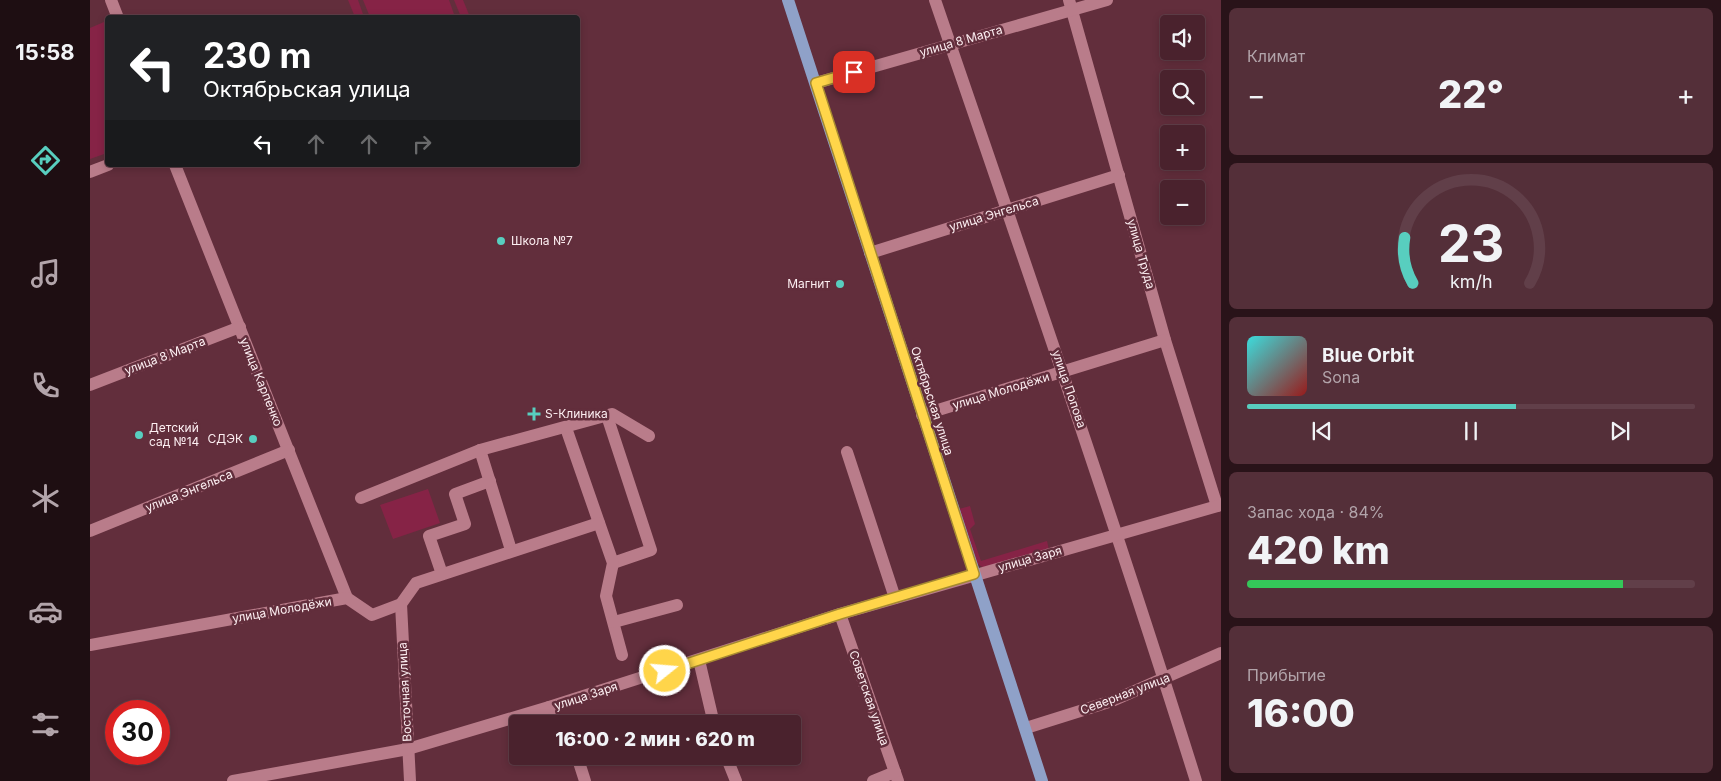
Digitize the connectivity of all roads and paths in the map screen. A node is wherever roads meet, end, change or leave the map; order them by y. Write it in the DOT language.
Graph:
graph roads {
  1 [pos="111,0"];
  2 [pos="788,0"];
  3 [pos="935,0"];
  4 [pos="1107,0"];
  5 [pos="1071,5"];
  6 [pos="117,15"];
  7 [pos="950,44"];
  8 [pos="816,83"];
  9 [pos="105,166"];
  10 [pos="177,167"];
  11 [pos="90,172"];
  12 [pos="1119,175"];
  13 [pos="1005,210"];
  14 [pos="870,252"];
  15 [pos="240,327"];
  16 [pos="1165,340"];
  17 [pos="1063,372"];
  18 [pos="90,385"];
  19 [pos="922,415"];
  20 [pos="607,416"];
  21 [pos="566,428"];
  22 [pos="650,436"];
  23 [pos="289,450"];
  24 [pos="480,450"];
  25 [pos="847,452"];
  26 [pos="490,481"];
  27 [pos="361,498"];
  28 [pos="1219,505"];
  29 [pos="598,523"];
  30 [pos="90,531"];
  31 [pos="1117,534"];
  32 [pos="511,550"];
  33 [pos="614,563"];
  34 [pos="442,574"];
  35 [pos="974,574"];
  36 [pos="347,598"];
  37 [pos="895,598"];
  38 [pos="401,604"];
  39 [pos="676,605"];
  40 [pos="840,614"];
  41 [pos="614,622"];
  42 [pos="90,645"];
  43 [pos="1221,653"];
  44 [pos="622,655"];
  45 [pos="699,660"];
  46 [pos="1165,680"];
  47 [pos="549,707"];
  48 [pos="553,715"];
  49 [pos="712,715"];
  50 [pos="1026,728"];
  51 [pos="408,749"];
  52 [pos="580,765"];
  53 [pos="730,765"];
  54 [pos="897,776"];
  55 [pos="233,781"];
  56 [pos="410,781"];
  57 [pos="585,781"];
  58 [pos="736,781"];
  59 [pos="873,781"];
  60 [pos="1042,781"];
  61 [pos="1196,781"];
  1 -- 6 [label="street"];
  2 -- 8 [label="main road, Октябрьская улица"];
  3 -- 7 [label="street, улица Попова"];
  4 -- 5 [label="street, улица 8 Марта"];
  5 -- 7 [label="street, улица 8 Марта"];
  5 -- 12 [label="street, улица Труда"];
  7 -- 8 [label="street, улица 8 Марта"];
  7 -- 13 [label="street, улица Попова"];
  8 -- 14 [label="main road, Октябрьская улица"];
  9 -- 11 [label="street"];
  10 -- 15 [label="street, улица Карпенко"];
  12 -- 13 [label="street, улица Энгельса"];
  12 -- 16 [label="street, улица Труда"];
  13 -- 14 [label="street, улица Энгельса"];
  13 -- 17 [label="street, улица Попова"];
  14 -- 19 [label="main road, Октябрьская улица"];
  15 -- 18 [label="street, улица 8 Марта"];
  15 -- 23 [label="street, улица Карпенко"];
  16 -- 17 [label="street, улица Молодёжи"];
  16 -- 28 [label="street, улица Труда"];
  17 -- 19 [label="street, улица Молодёжи"];
  17 -- 31 [label="street, улица Попова"];
  19 -- 35 [label="main road, Октябрьская улица"];
  20 -- 21 [label="street"];
  20 -- 22 [label="street"];
  20 -- 33 [label="street"];
  21 -- 24 [label="street"];
  21 -- 29 [label="street"];
  23 -- 30 [label="street, улица Энгельса"];
  23 -- 36 [label="street, улица Карпенко"];
  24 -- 26 [label="street"];
  24 -- 27 [label="street"];
  25 -- 37 [label="street"];
  26 -- 32 [label="street"];
  26 -- 34 [label="street"];
  28 -- 31 [label="street, улица Заря"];
  29 -- 32 [label="street"];
  29 -- 33 [label="street"];
  31 -- 35 [label="street, улица Заря"];
  31 -- 46 [label="street, улица Попова"];
  32 -- 34 [label="street"];
  33 -- 41 [label="street"];
  34 -- 38 [label="street"];
  35 -- 37 [label="street, улица Заря"];
  35 -- 50 [label="main road, Октябрьская улица"];
  36 -- 38 [label="street, улица Молодёжи"];
  36 -- 42 [label="street, улица Молодёжи"];
  37 -- 40 [label="street, улица Заря"];
  38 -- 51 [label="street, Восточная улица"];
  39 -- 41 [label="street"];
  40 -- 45 [label="street, улица Заря"];
  40 -- 54 [label="street, Советская улица"];
  41 -- 44 [label="street"];
  43 -- 46 [label="street, Северная улица"];
  45 -- 47 [label="street, улица Заря"];
  45 -- 49 [label="street"];
  46 -- 50 [label="street, Северная улица"];
  46 -- 61 [label="street, улица Попова"];
  47 -- 48 [label="street"];
  47 -- 51 [label="street, улица Заря"];
  50 -- 60 [label="main road, Октябрьская улица"];
  51 -- 55 [label="street, улица Заря"];
  51 -- 56 [label="street, Восточная улица"];
  52 -- 57 [label="street"];
  53 -- 58 [label="street"];
  54 -- 59 [label="street"];
}
